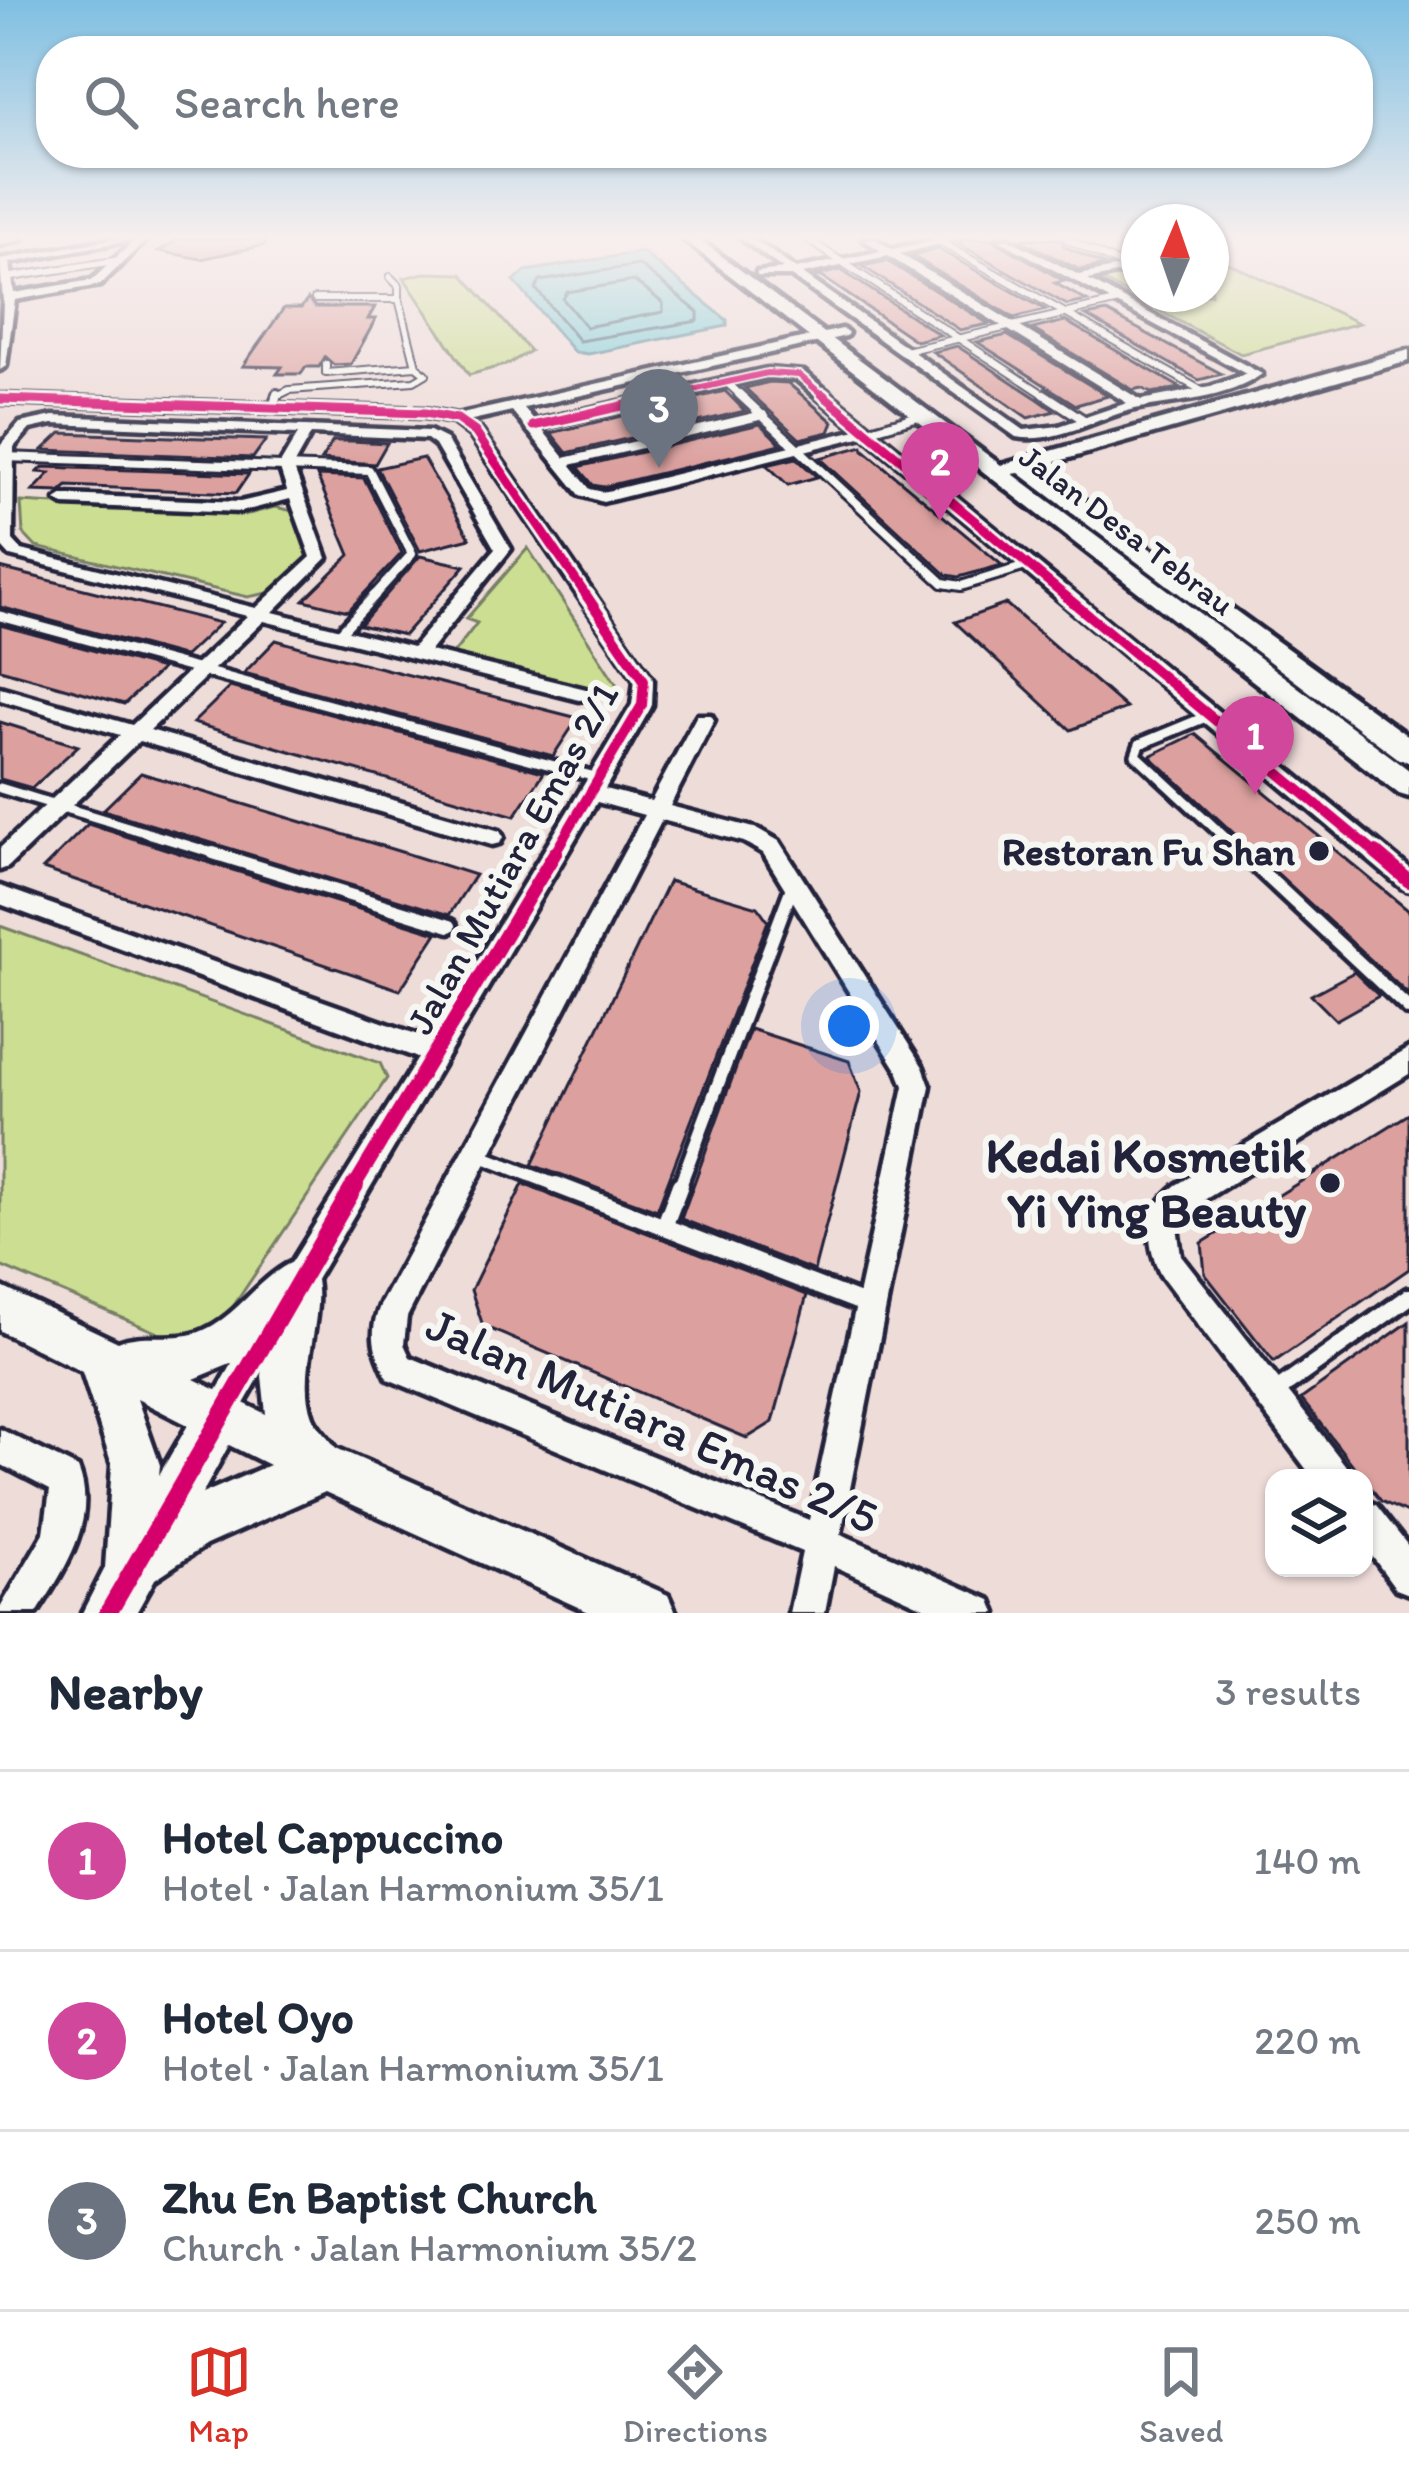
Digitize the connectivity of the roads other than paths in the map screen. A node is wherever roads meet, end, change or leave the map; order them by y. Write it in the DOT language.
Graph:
graph roads {
  1 [pos="5,314"];
  2 [pos="403,314"];
  3 [pos="790,314"];
  4 [pos="817,314"];
  5 [pos="854,314"];
  6 [pos="923,314"];
  7 [pos="993,314"];
  8 [pos="1065,314"];
  9 [pos="1066,314"];
  10 [pos="1144,314"];
  11 [pos="1012,326"];
  12 [pos="842,333"];
  13 [pos="821,338"];
  14 [pos="960,338"];
  15 [pos="905,351"];
  16 [pos="1409,355"];
  17 [pos="326,364"];
  18 [pos="0,366"];
  19 [pos="416,366"];
  20 [pos="727,382"];
  21 [pos="1204,392"];
  22 [pos="0,399"];
  23 [pos="1139,404"];
  24 [pos="516,407"];
  25 [pos="273,408"];
  26 [pos="763,415"];
  27 [pos="922,415"];
  28 [pos="458,419"];
  29 [pos="1084,420"];
  30 [pos="533,426"];
  31 [pos="308,428"];
  32 [pos="867,431"];
  33 [pos="798,448"];
  34 [pos="5,457"];
  35 [pos="561,463"];
  36 [pos="286,466"];
  37 [pos="1009,469"];
  38 [pos="2,493"];
  39 [pos="296,493"];
  40 [pos="64,500"];
  41 [pos="1026,566"];
  42 [pos="262,614"];
  43 [pos="0,616"];
  44 [pos="340,633"];
  45 [pos="418,653"];
  46 [pos="203,670"];
  47 [pos="1319,685"];
  48 [pos="0,693"];
  49 [pos="580,694"];
  50 [pos="1292,697"];
  51 [pos="1208,716"];
  52 [pos="704,720"];
  53 [pos="135,734"];
  54 [pos="1409,752"];
  55 [pos="596,786"];
  56 [pos="1409,786"];
  57 [pos="0,788"];
  58 [pos="58,807"];
  59 [pos="659,810"];
  60 [pos="493,837"];
  61 [pos="0,861"];
  62 [pos="794,880"];
  63 [pos="1409,881"];
  64 [pos="0,896"];
  65 [pos="450,926"];
  66 [pos="1409,1009"];
  67 [pos="437,1053"];
  68 [pos="1409,1060"];
  69 [pos="478,1155"];
  70 [pos="664,1227"];
  71 [pos="297,1282"];
  72 [pos="1409,1297"];
  73 [pos="869,1306"];
  74 [pos="0,1308"];
  75 [pos="99,1355"];
  76 [pos="1271,1395"];
  77 [pos="220,1415"];
  78 [pos="0,1446"];
  79 [pos="326,1468"];
  80 [pos="1327,1469"];
  81 [pos="1373,1529"];
  82 [pos="820,1543"];
  83 [pos="1409,1576"];
  84 [pos="119,1593"];
  85 [pos="16,1613"];
  86 [pos="650,1613"];
  87 [pos="807,1613"];
  88 [pos="978,1613"];
  1 -- 18 [label="street"];
  2 -- 19 [label="lane"];
  3 -- 13 [label="street, Jalan Desa Tebrau"];
  4 -- 12 [label="street, Jalan Desa Tebrau"];
  5 -- 15 [label="street"];
  6 -- 14 [label="lane"];
  7 -- 11 [label="street"];
  8 -- 11 [label="lane"];
  9 -- 21 [label="lane"];
  10 -- 21 [label="street"];
  11 -- 14 [label="lane"];
  11 -- 23 [label="street"];
  12 -- 13 [label="street"];
  12 -- 37 [label="street, Jalan Desa Tebrau"];
  13 -- 24 [label="street"];
  13 -- 27 [label="street, Jalan Desa Tebrau"];
  14 -- 15 [label="lane"];
  14 -- 29 [label="lane"];
  15 -- 29 [label="street"];
  16 -- 37 [label="street"];
  17 -- 19 [label="lane"];
  19 -- 25 [label="lane"];
  20 -- 26 [label="lane"];
  20 -- 30 [label="street"];
  20 -- 32 [label="street"];
  21 -- 23 [label="street"];
  22 -- 25 [label="street"];
  23 -- 29 [label="street"];
  24 -- 28 [label="street"];
  24 -- 30 [label="street"];
  25 -- 28 [label="street"];
  26 -- 33 [label="lane"];
  26 -- 35 [label="lane"];
  27 -- 32 [label="lane"];
  27 -- 37 [label="street, Jalan Desa Tebrau"];
  28 -- 55 [label="street, Jalan Mutiara Emas 2/1"];
  30 -- 35 [label="street"];
  31 -- 34 [label="street"];
  31 -- 36 [label="street"];
  31 -- 45 [label="street"];
  32 -- 33 [label="street"];
  32 -- 41 [label="street"];
  33 -- 35 [label="street"];
  33 -- 41 [label="lane"];
  34 -- 36 [label="lane"];
  34 -- 38 [label="street"];
  36 -- 39 [label="street"];
  36 -- 44 [label="lane"];
  37 -- 47 [label="street, Jalan Desa Tebrau"];
  37 -- 50 [label="street, Jalan Desa Tebrau"];
  38 -- 42 [label="street"];
  39 -- 40 [label="street"];
  39 -- 42 [label="street"];
  41 -- 51 [label="street"];
  42 -- 44 [label="street"];
  42 -- 46 [label="street"];
  43 -- 46 [label="lane"];
  44 -- 45 [label="street"];
  45 -- 49 [label="street"];
  46 -- 53 [label="street"];
  46 -- 55 [label="lane"];
  47 -- 50 [label="street"];
  47 -- 54 [label="street, Jalan Desa Tebrau"];
  48 -- 53 [label="street"];
  50 -- 56 [label="street, Jalan Desa Tebrau"];
  51 -- 63 [label="street"];
  51 -- 66 [label="lane"];
  52 -- 59 [label="street, Jalan Mutiara Emas 2/5"];
  53 -- 58 [label="street"];
  53 -- 60 [label="street"];
  55 -- 59 [label="street"];
  55 -- 67 [label="street, Jalan Mutiara Emas 2/1"];
  57 -- 58 [label="lane"];
  58 -- 61 [label="street"];
  58 -- 65 [label="lane"];
  59 -- 62 [label="street"];
  59 -- 69 [label="street, Jalan Mutiara Emas 2/5"];
  62 -- 70 [label="lane"];
  62 -- 73 [label="street"];
  64 -- 67 [label="street"];
  67 -- 71 [label="street, Jalan Mutiara Emas 2/1"];
  68 -- 76 [label="street"];
  69 -- 70 [label="lane"];
  69 -- 82 [label="street, Jalan Mutiara Emas 2/5"];
  70 -- 73 [label="lane"];
  71 -- 75 [label="street"];
  71 -- 77 [label="street, Jalan Mutiara Emas 2/1"];
  71 -- 79 [label="street"];
  72 -- 76 [label="lane"];
  73 -- 82 [label="street"];
  74 -- 75 [label="street"];
  75 -- 77 [label="street"];
  75 -- 84 [label="street"];
  76 -- 80 [label="street"];
  77 -- 79 [label="street"];
  77 -- 84 [label="street, Jalan Mutiara Emas 2/1"];
  78 -- 85 [label="street"];
  79 -- 84 [label="street"];
  79 -- 86 [label="street"];
  81 -- 83 [label="street"];
  82 -- 87 [label="street"];
  82 -- 88 [label="street, Jalan Mutiara Emas 2/5"];
}
